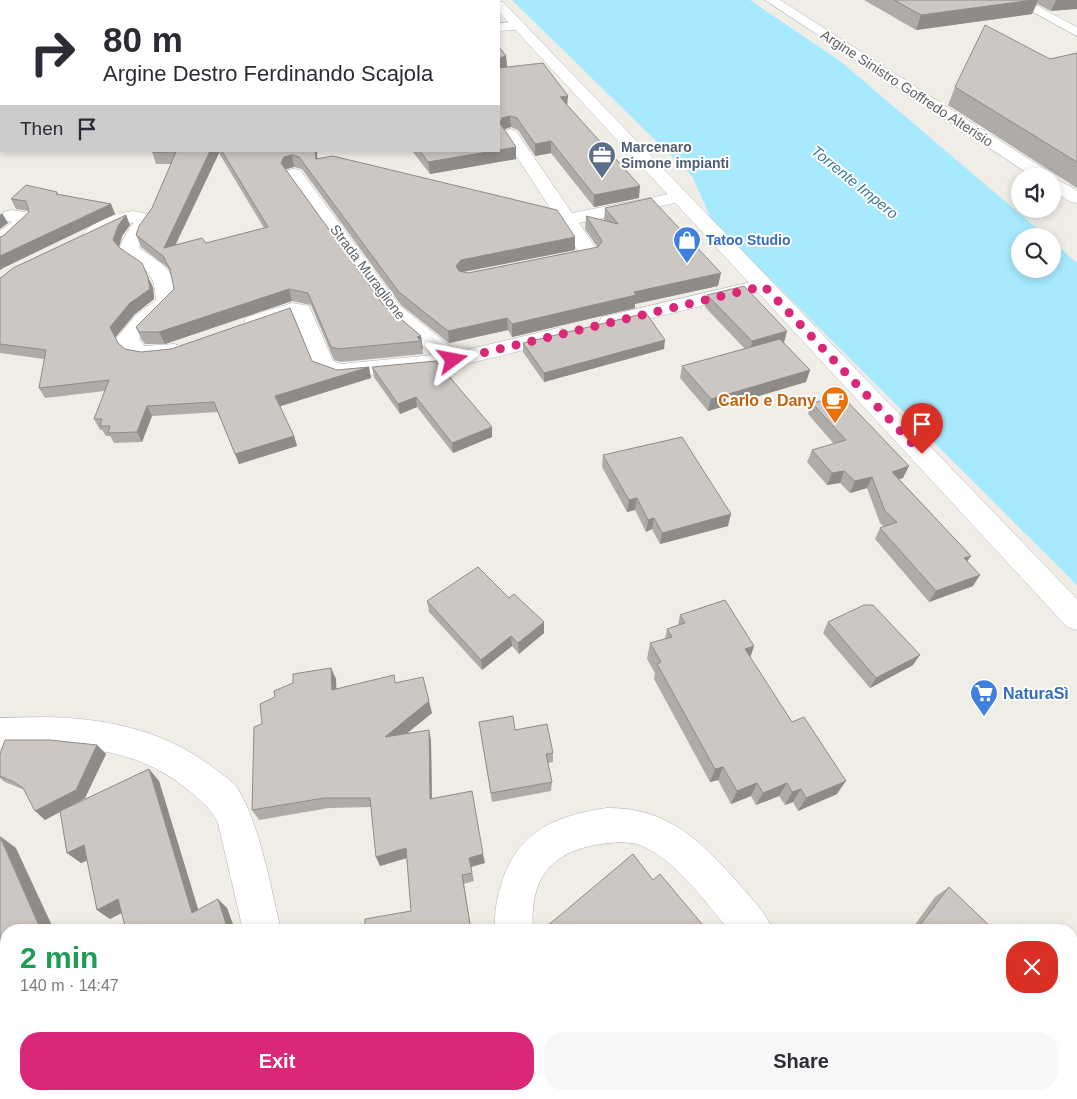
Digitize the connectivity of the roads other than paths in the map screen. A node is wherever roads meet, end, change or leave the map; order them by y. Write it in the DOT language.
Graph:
graph roads {
  1 [pos="772,0"];
  2 [pos="1016,0"];
  3 [pos="500,6"];
  4 [pos="500,26"];
  5 [pos="520,26"];
  6 [pos="1077,32"];
  7 [pos="510,134"];
  8 [pos="1032,168"];
  9 [pos="294,174"];
  10 [pos="1061,188"];
  11 [pos="680,197"];
  12 [pos="1077,198"];
  13 [pos="11,216"];
  14 [pos="567,220"];
  15 [pos="0,241"];
  16 [pos="76,241"];
  17 [pos="543,264"];
  18 [pos="764,286"];
  19 [pos="238,328"];
  20 [pos="194,344"];
  21 [pos="453,360"];
  22 [pos="1077,618"];
  23 [pos="0,734"];
  24 [pos="260,924"];
  25 [pos="514,924"];
  26 [pos="749,924"];
  1 -- 8 [label="street, Argine Sinistro Goffredo Alterisio"];
  2 -- 6 [label="street"];
  3 -- 5 [label="street"];
  4 -- 5 [label="street"];
  5 -- 11 [label="street"];
  7 -- 14 [label="street"];
  9 -- 21 [label="street, Strada Muraglione"];
  10 -- 12 [label="street"];
  11 -- 14 [label="street"];
  11 -- 18 [label="street"];
  13 -- 15 [label="street"];
  14 -- 17 [label="street"];
  16 -- 20 [label="street"];
  18 -- 21 [label="street"];
  18 -- 22 [label="street"];
  19 -- 21 [label="street"];
  23 -- 24 [label="street"];
  25 -- 26 [label="street"];
}
